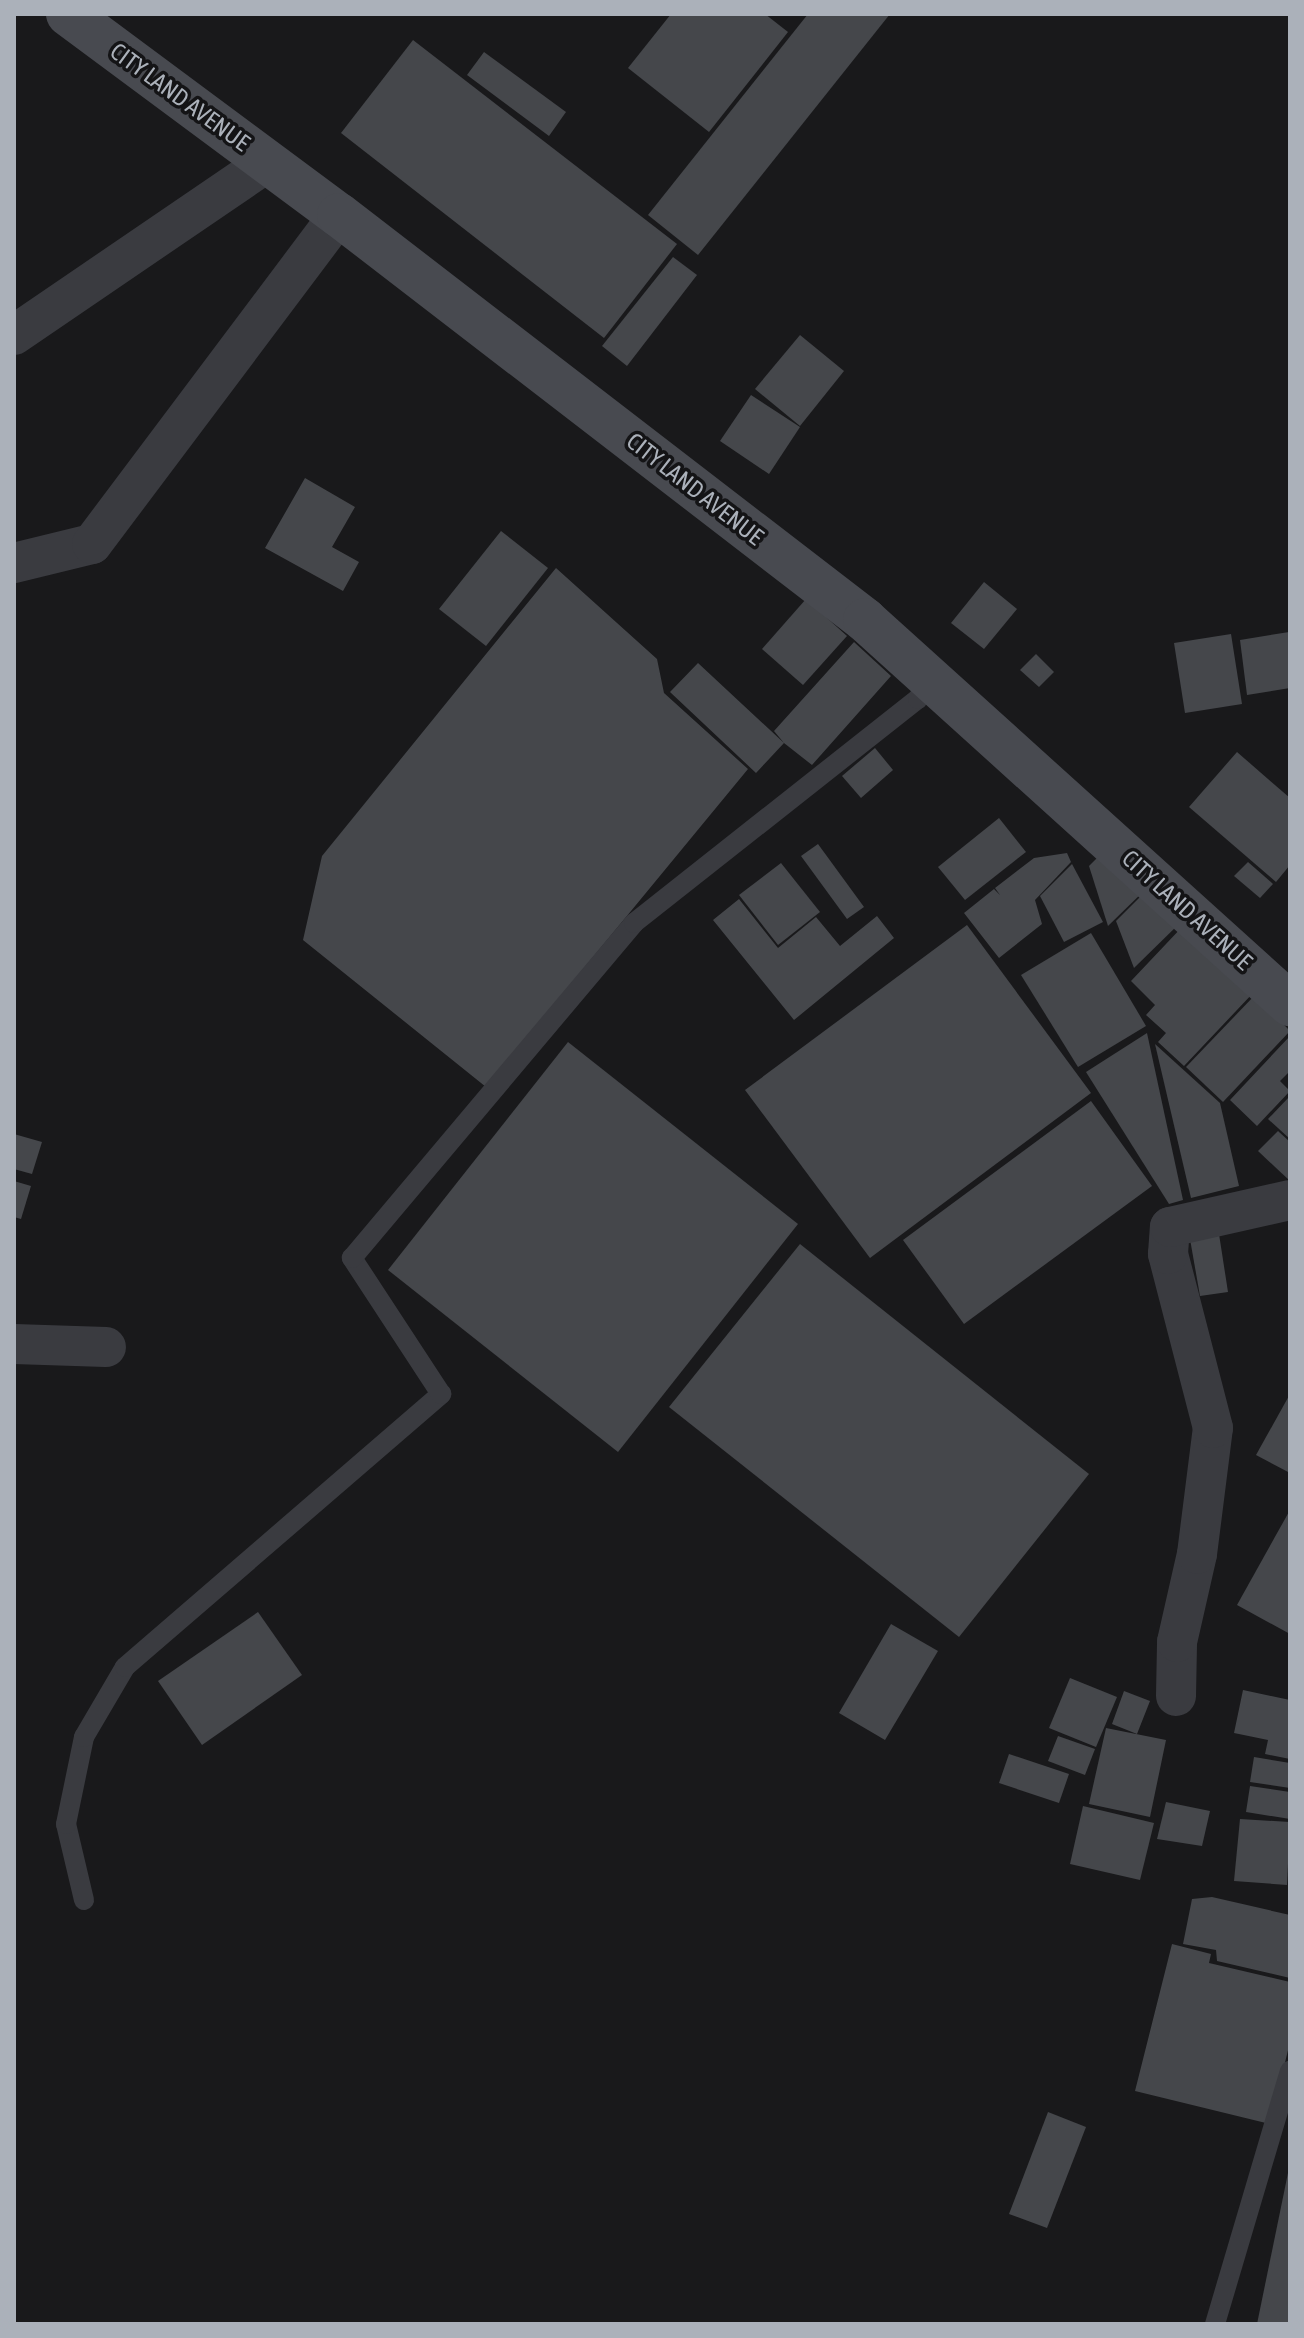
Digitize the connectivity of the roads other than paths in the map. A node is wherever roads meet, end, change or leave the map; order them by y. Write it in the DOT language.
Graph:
graph roads {
  1 [pos="68,14"];
  2 [pos="268,162"];
  3 [pos="339,215"];
  4 [pos="14,335"];
  5 [pos="14,563"];
  6 [pos="932,676"];
  7 [pos="1290,1004"];
  8 [pos="1290,1200"];
  9 [pos="14,1344"];
  10 [pos="106,1347"];
  11 [pos="1176,1696"];
  12 [pos="84,1900"];
  13 [pos="1290,2071"];
  14 [pos="1215,2324"];
  1 -- 2 [label="street, CITY LAND AVENUE"];
  2 -- 3 [label="street, CITY LAND AVENUE"];
  2 -- 4 [label="street"];
  3 -- 5 [label="street"];
  3 -- 6 [label="street, CITY LAND AVENUE"];
  6 -- 7 [label="street, CITY LAND AVENUE"];
  6 -- 12 [label="lane"];
  8 -- 11 [label="street"];
  9 -- 10 [label="street"];
  13 -- 14 [label="lane"];
}
